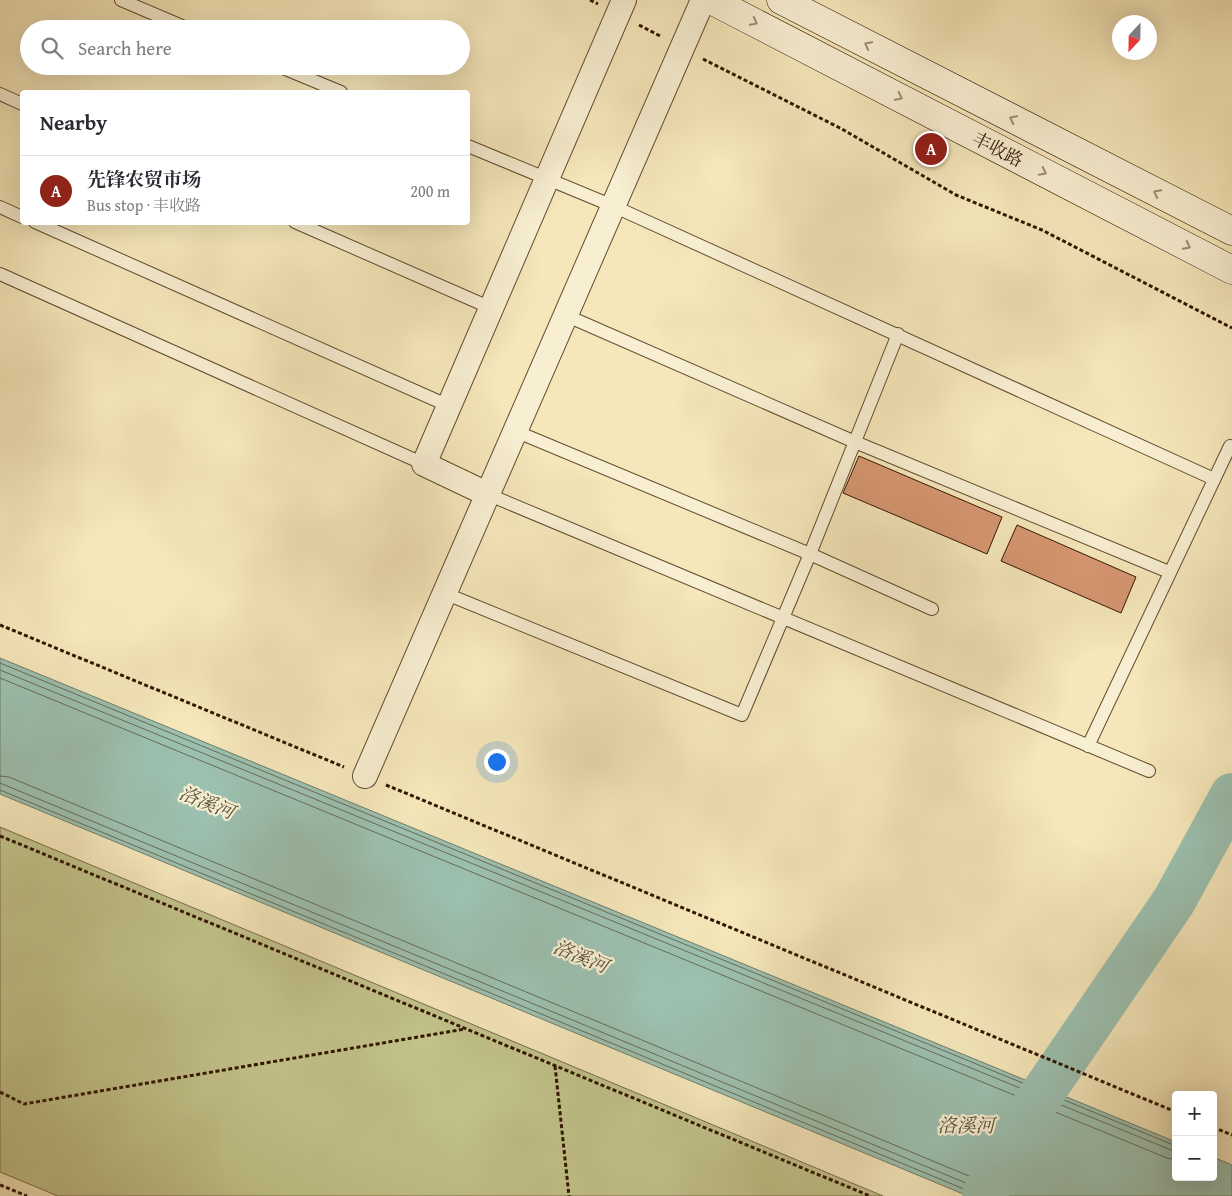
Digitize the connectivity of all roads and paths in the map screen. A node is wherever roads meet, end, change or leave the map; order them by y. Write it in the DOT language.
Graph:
graph roads {
  1 [pos="121,0"];
  2 [pos="590,0"];
  3 [pos="703,0"];
  4 [pos="711,0"];
  5 [pos="781,0"];
  6 [pos="621,7"];
  7 [pos="168,20"];
  8 [pos="682,48"];
  9 [pos="300,75"];
  10 [pos="336,90"];
  11 [pos="0,94"];
  12 [pos="20,103"];
  13 [pos="470,147"];
  14 [pos="547,179"];
  15 [pos="613,206"];
  16 [pos="0,207"];
  17 [pos="20,216"];
  18 [pos="42,225"];
  19 [pos="302,225"];
  20 [pos="1232,231"];
  21 [pos="1232,270"];
  22 [pos="0,274"];
  23 [pos="491,308"];
  24 [pos="565,316"];
  25 [pos="1232,328"];
  26 [pos="898,334"];
  27 [pos="449,406"];
  28 [pos="515,431"];
  29 [pos="855,442"];
  30 [pos="1230,446"];
  31 [pos="424,464"];
  32 [pos="1214,479"];
  33 [pos="487,494"];
  34 [pos="810,554"];
  35 [pos="1169,572"];
  36 [pos="444,593"];
  37 [pos="932,609"];
  38 [pos="783,618"];
  39 [pos="0,625"];
  40 [pos="1088,746"];
  41 [pos="1149,771"];
  42 [pos="365,776"];
  43 [pos="0,836"];
  44 [pos="465,1028"];
  45 [pos="555,1066"];
  46 [pos="0,1092"];
  47 [pos="1172,1110"];
  48 [pos="1217,1129"];
  49 [pos="1232,1135"];
  50 [pos="0,1185"];
  51 [pos="27,1196"];
  52 [pos="569,1196"];
  53 [pos="870,1196"];
  1 -- 7 [label="lane"];
  2 -- 6 [label="path"];
  3 -- 8 [label="street"];
  4 -- 21 [label="main road, 丰收路, one-way"];
  20 -- 5 [label="main road, 丰收路, one-way"];
  6 -- 8 [label="path"];
  6 -- 14 [label="street"];
  8 -- 15 [label="street"];
  8 -- 25 [label="path"];
  9 -- 10 [label="lane"];
  11 -- 12 [label="lane"];
  13 -- 14 [label="lane"];
  14 -- 15 [label="lane"];
  14 -- 23 [label="street"];
  15 -- 24 [label="street"];
  15 -- 26 [label="lane"];
  16 -- 17 [label="lane"];
  18 -- 27 [label="lane"];
  19 -- 23 [label="lane"];
  22 -- 31 [label="lane"];
  23 -- 27 [label="street"];
  24 -- 28 [label="street"];
  24 -- 29 [label="lane"];
  26 -- 29 [label="lane"];
  26 -- 32 [label="lane"];
  27 -- 31 [label="street"];
  28 -- 33 [label="street"];
  28 -- 34 [label="lane"];
  29 -- 34 [label="lane"];
  29 -- 35 [label="lane"];
  30 -- 32 [label="lane"];
  31 -- 33 [label="street"];
  32 -- 35 [label="lane"];
  33 -- 36 [label="street"];
  33 -- 38 [label="lane"];
  34 -- 37 [label="lane"];
  34 -- 38 [label="lane"];
  35 -- 40 [label="lane"];
  36 -- 38 [label="lane"];
  36 -- 42 [label="street"];
  38 -- 40 [label="lane"];
  39 -- 42 [label="path"];
  40 -- 41 [label="lane"];
  42 -- 47 [label="path"];
  43 -- 44 [label="path"];
  44 -- 45 [label="path"];
  44 -- 46 [label="path"];
  45 -- 52 [label="path"];
  45 -- 53 [label="path"];
  48 -- 49 [label="path"];
  50 -- 51 [label="path"];
}
